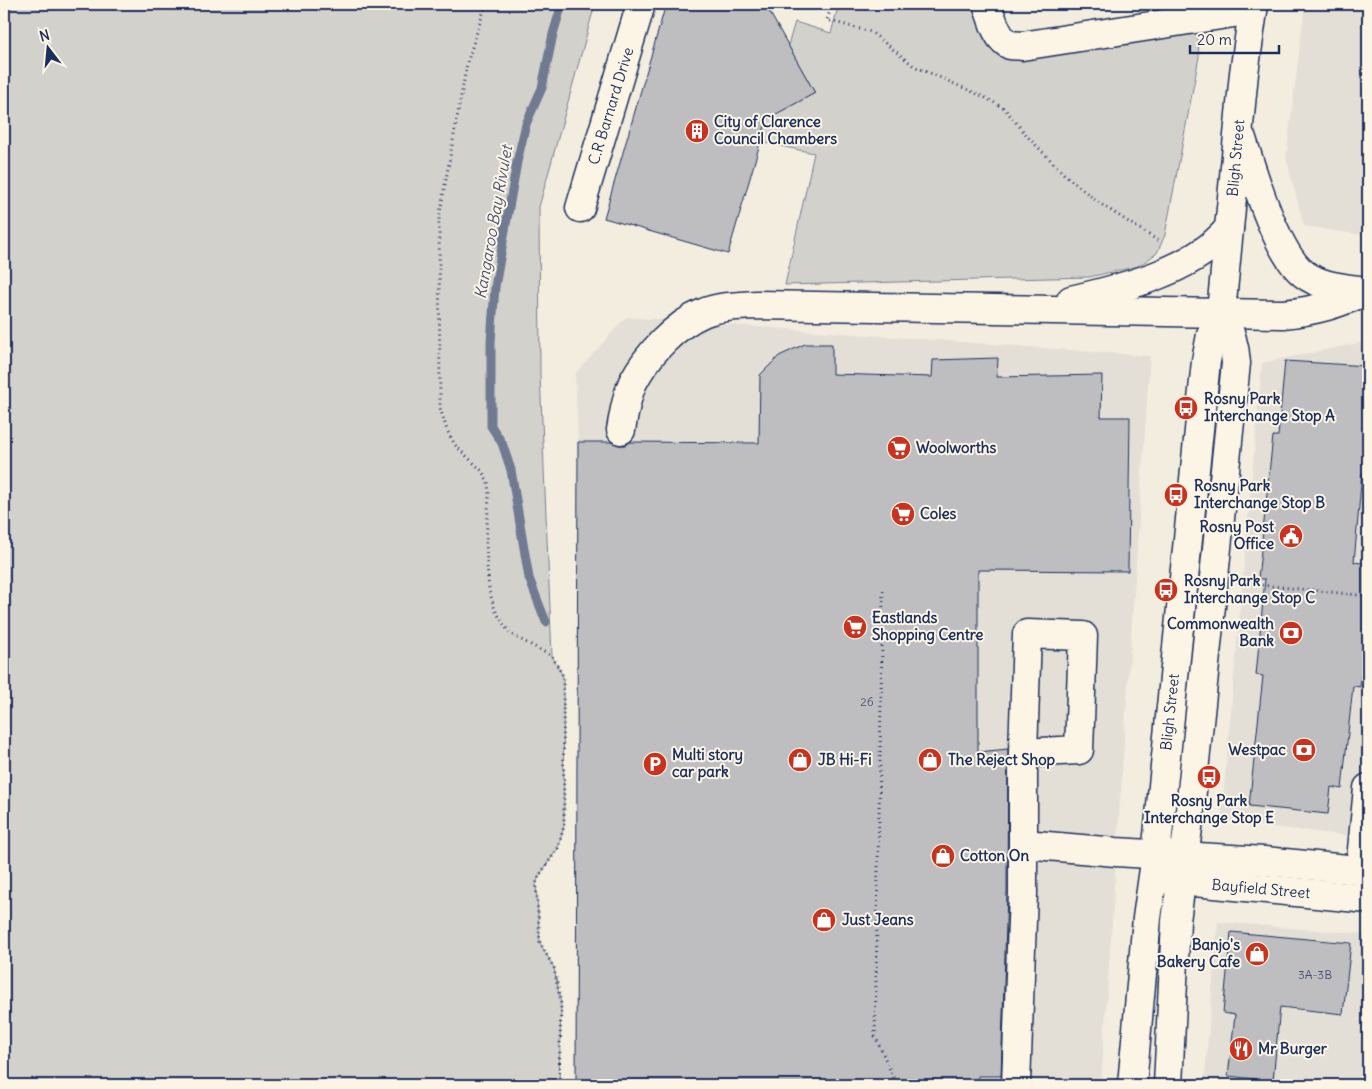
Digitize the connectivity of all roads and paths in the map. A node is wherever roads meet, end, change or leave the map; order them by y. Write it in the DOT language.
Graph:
graph roads {
  1 [pos="486,4"];
  2 [pos="641,4"];
  3 [pos="832,4"];
  4 [pos="987,4"];
  5 [pos="1254,7"];
  6 [pos="1238,128"];
  7 [pos="580,208"];
  8 [pos="1229,228"];
  9 [pos="1167,246"];
  10 [pos="1367,291"];
  11 [pos="1033,309"];
  12 [pos="1221,312"];
  13 [pos="621,430"];
  14 [pos="1214,580"];
  15 [pos="883,591"];
  16 [pos="1368,596"];
  17 [pos="1023,753"];
  18 [pos="1368,788"];
  19 [pos="1024,844"];
  20 [pos="1154,866"];
  21 [pos="1183,868"];
  22 [pos="1364,870"];
  23 [pos="1368,899"];
  24 [pos="559,1085"];
  25 [pos="896,1085"];
  26 [pos="1016,1085"];
  27 [pos="1132,1085"];
  28 [pos="1168,1085"];
  1 -- 24 [label="path"];
  2 -- 7 [label="street, C.R Barnard Drive"];
  3 -- 9 [label="path"];
  4 -- 5 [label="street"];
  5 -- 6 [label="street, Bligh Street"];
  6 -- 8 [label="street, Bligh Street"];
  6 -- 10 [label="street"];
  8 -- 11 [label="street"];
  8 -- 12 [label="street, Bligh Street"];
  10 -- 12 [label="street"];
  11 -- 12 [label="street"];
  11 -- 13 [label="street"];
  12 -- 14 [label="street, Bligh Street"];
  12 -- 20 [label="street, Bligh Street"];
  14 -- 16 [label="path"];
  14 -- 21 [label="street, Bligh Street"];
  15 -- 25 [label="path"];
  17 -- 19 [label="street"];
  18 -- 22 [label="street"];
  19 -- 20 [label="street, Bayfield Street"];
  19 -- 26 [label="street"];
  20 -- 21 [label="street, Bayfield Street"];
  20 -- 27 [label="street, Bligh Street"];
  21 -- 22 [label="street, Bayfield Street"];
  21 -- 23 [label="street, Bayfield Street"];
  21 -- 28 [label="street, Bligh Street"];
}
